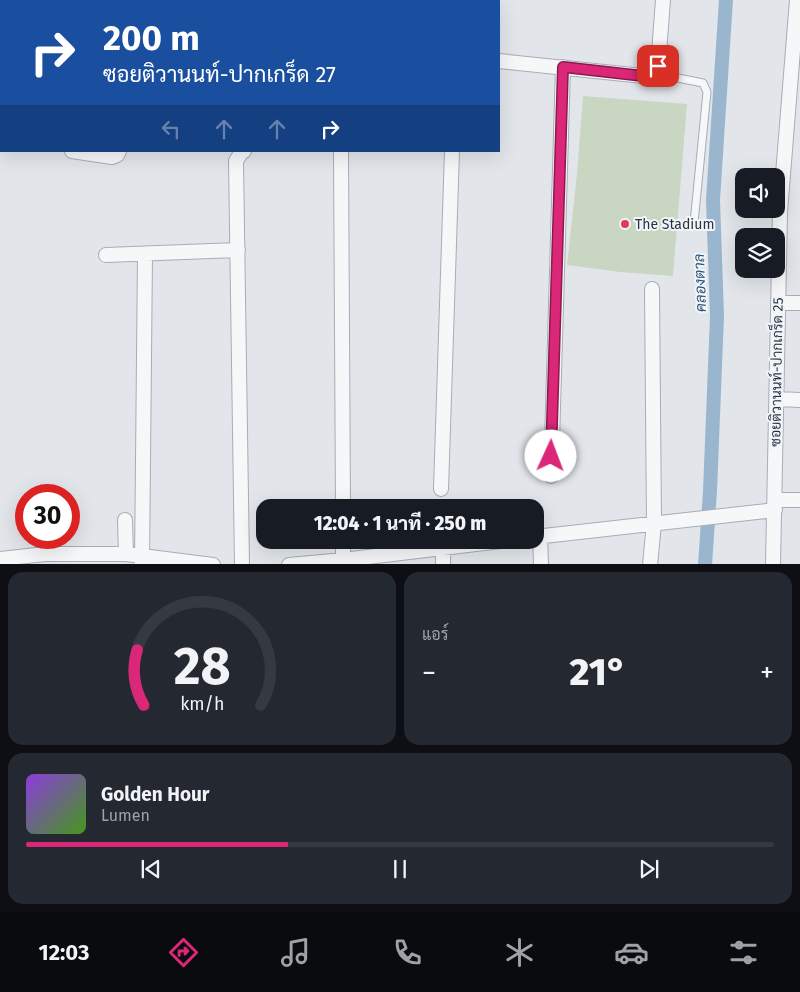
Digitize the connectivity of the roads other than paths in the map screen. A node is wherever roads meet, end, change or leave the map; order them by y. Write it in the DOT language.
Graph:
graph roads {
  1 [pos="663,0"];
  2 [pos="797,0"];
  3 [pos="500,61"];
  4 [pos="563,67"];
  5 [pos="653,73"];
  6 [pos="79,152"];
  7 [pos="118,152"];
  8 [pos="242,152"];
  9 [pos="341,152"];
  10 [pos="452,152"];
  11 [pos="694,223"];
  12 [pos="238,250"];
  13 [pos="106,254"];
  14 [pos="145,254"];
  15 [pos="652,289"];
  16 [pos="779,303"];
  17 [pos="800,304"];
  18 [pos="777,399"];
  19 [pos="800,400"];
  20 [pos="551,476"];
  21 [pos="441,490"];
  22 [pos="343,499"];
  23 [pos="800,500"];
  24 [pos="775,505"];
  25 [pos="125,520"];
  26 [pos="654,523"];
  27 [pos="544,536"];
  28 [pos="343,549"];
  29 [pos="435,549"];
  30 [pos="442,549"];
  31 [pos="539,549"];
  32 [pos="126,554"];
  33 [pos="0,559"];
  34 [pos="45,559"];
  35 [pos="142,560"];
  36 [pos="343,562"];
  37 [pos="212,564"];
  38 [pos="242,564"];
  39 [pos="288,564"];
  40 [pos="443,564"];
  41 [pos="541,564"];
  42 [pos="650,564"];
  43 [pos="773,564"];
  1 -- 5 [label="street"];
  2 -- 16 [label="street, ซอยติวานนท์-ปากเกร็ด 25"];
  3 -- 4 [label="street"];
  4 -- 5 [label="street"];
  4 -- 20 [label="street"];
  5 -- 11 [label="lane"];
  6 -- 7 [label="street"];
  8 -- 12 [label="street"];
  9 -- 22 [label="street"];
  10 -- 21 [label="street"];
  12 -- 14 [label="street"];
  12 -- 38 [label="street"];
  13 -- 14 [label="street"];
  14 -- 35 [label="street"];
  15 -- 26 [label="street"];
  16 -- 17 [label="street"];
  16 -- 18 [label="street, ซอยติวานนท์-ปากเกร็ด 25"];
  18 -- 19 [label="street"];
  18 -- 24 [label="street, ซอยติวานนท์-ปากเกร็ด 25"];
  23 -- 24 [label="street"];
  24 -- 26 [label="street"];
  24 -- 43 [label="street, ซอยติวานนท์-ปากเกร็ด 25"];
  25 -- 32 [label="street"];
  26 -- 27 [label="street"];
  26 -- 42 [label="street"];
  28 -- 36 [label="street"];
  29 -- 36 [label="street"];
  30 -- 40 [label="street"];
  31 -- 41 [label="street"];
  32 -- 34 [label="street"];
  32 -- 35 [label="street"];
  33 -- 34 [label="street"];
  35 -- 37 [label="street"];
  36 -- 39 [label="street"];
}
